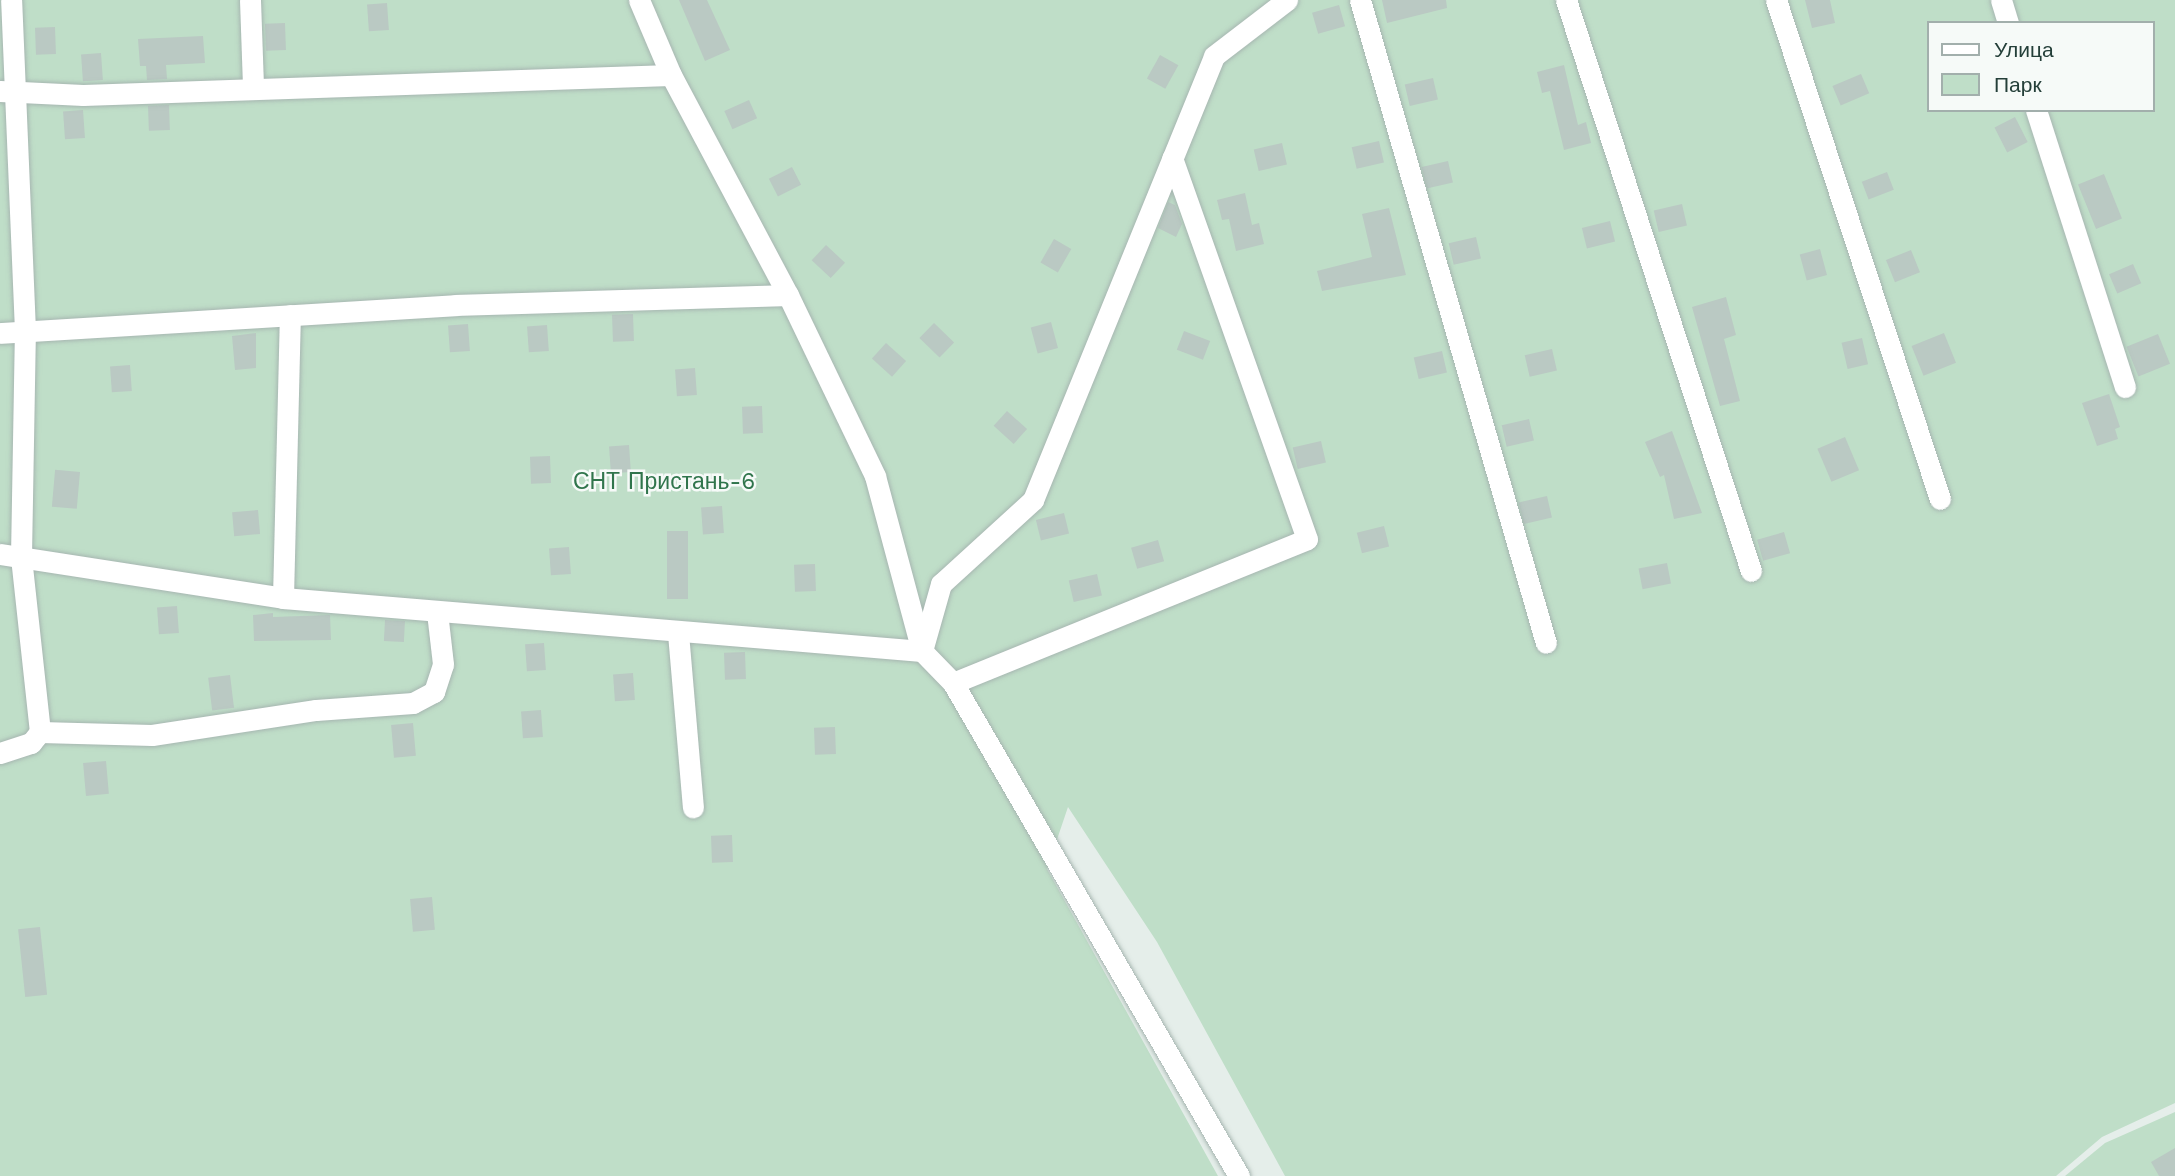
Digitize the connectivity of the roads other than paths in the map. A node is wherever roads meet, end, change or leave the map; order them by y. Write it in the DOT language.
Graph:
graph roads {
  1 [pos="11,0"];
  2 [pos="250,0"];
  3 [pos="639,0"];
  4 [pos="1287,0"];
  5 [pos="1360,0"];
  6 [pos="1566,0"];
  7 [pos="1776,0"];
  8 [pos="2001,0"];
  9 [pos="2007,21"];
  10 [pos="671,75"];
  11 [pos="253,88"];
  12 [pos="6,92"];
  13 [pos="2037,112"];
  14 [pos="1172,159"];
  15 [pos="788,295"];
  16 [pos="290,315"];
  17 [pos="25,331"];
  18 [pos="0,332"];
  19 [pos="2125,387"];
  20 [pos="1940,499"];
  21 [pos="10,555"];
  22 [pos="1751,571"];
  23 [pos="283,598"];
  24 [pos="437,612"];
  25 [pos="678,634"];
  26 [pos="1546,643"];
  27 [pos="922,651"];
  28 [pos="953,683"];
  29 [pos="40,732"];
  30 [pos="0,753"];
  31 [pos="693,807"];
  32 [pos="1239,1176"];
  1 -- 12 [label="street"];
  2 -- 11 [label="street"];
  3 -- 10 [label="street"];
  4 -- 14 [label="street"];
  5 -- 26 [label="street"];
  6 -- 22 [label="street"];
  7 -- 20 [label="street"];
  8 -- 9 [label="street"];
  10 -- 11 [label="street"];
  10 -- 15 [label="street"];
  11 -- 12 [label="street"];
  12 -- 17 [label="street"];
  13 -- 19 [label="street"];
  14 -- 27 [label="street"];
  14 -- 28 [label="street"];
  15 -- 16 [label="street"];
  15 -- 27 [label="street"];
  16 -- 17 [label="street"];
  16 -- 23 [label="street"];
  17 -- 18 [label="street"];
  17 -- 21 [label="street"];
  21 -- 23 [label="street"];
  21 -- 29 [label="street"];
  23 -- 24 [label="street"];
  24 -- 25 [label="street"];
  24 -- 29 [label="street"];
  25 -- 27 [label="street"];
  25 -- 31 [label="street"];
  27 -- 28 [label="street"];
  28 -- 32 [label="street"];
  29 -- 30 [label="street"];
}
